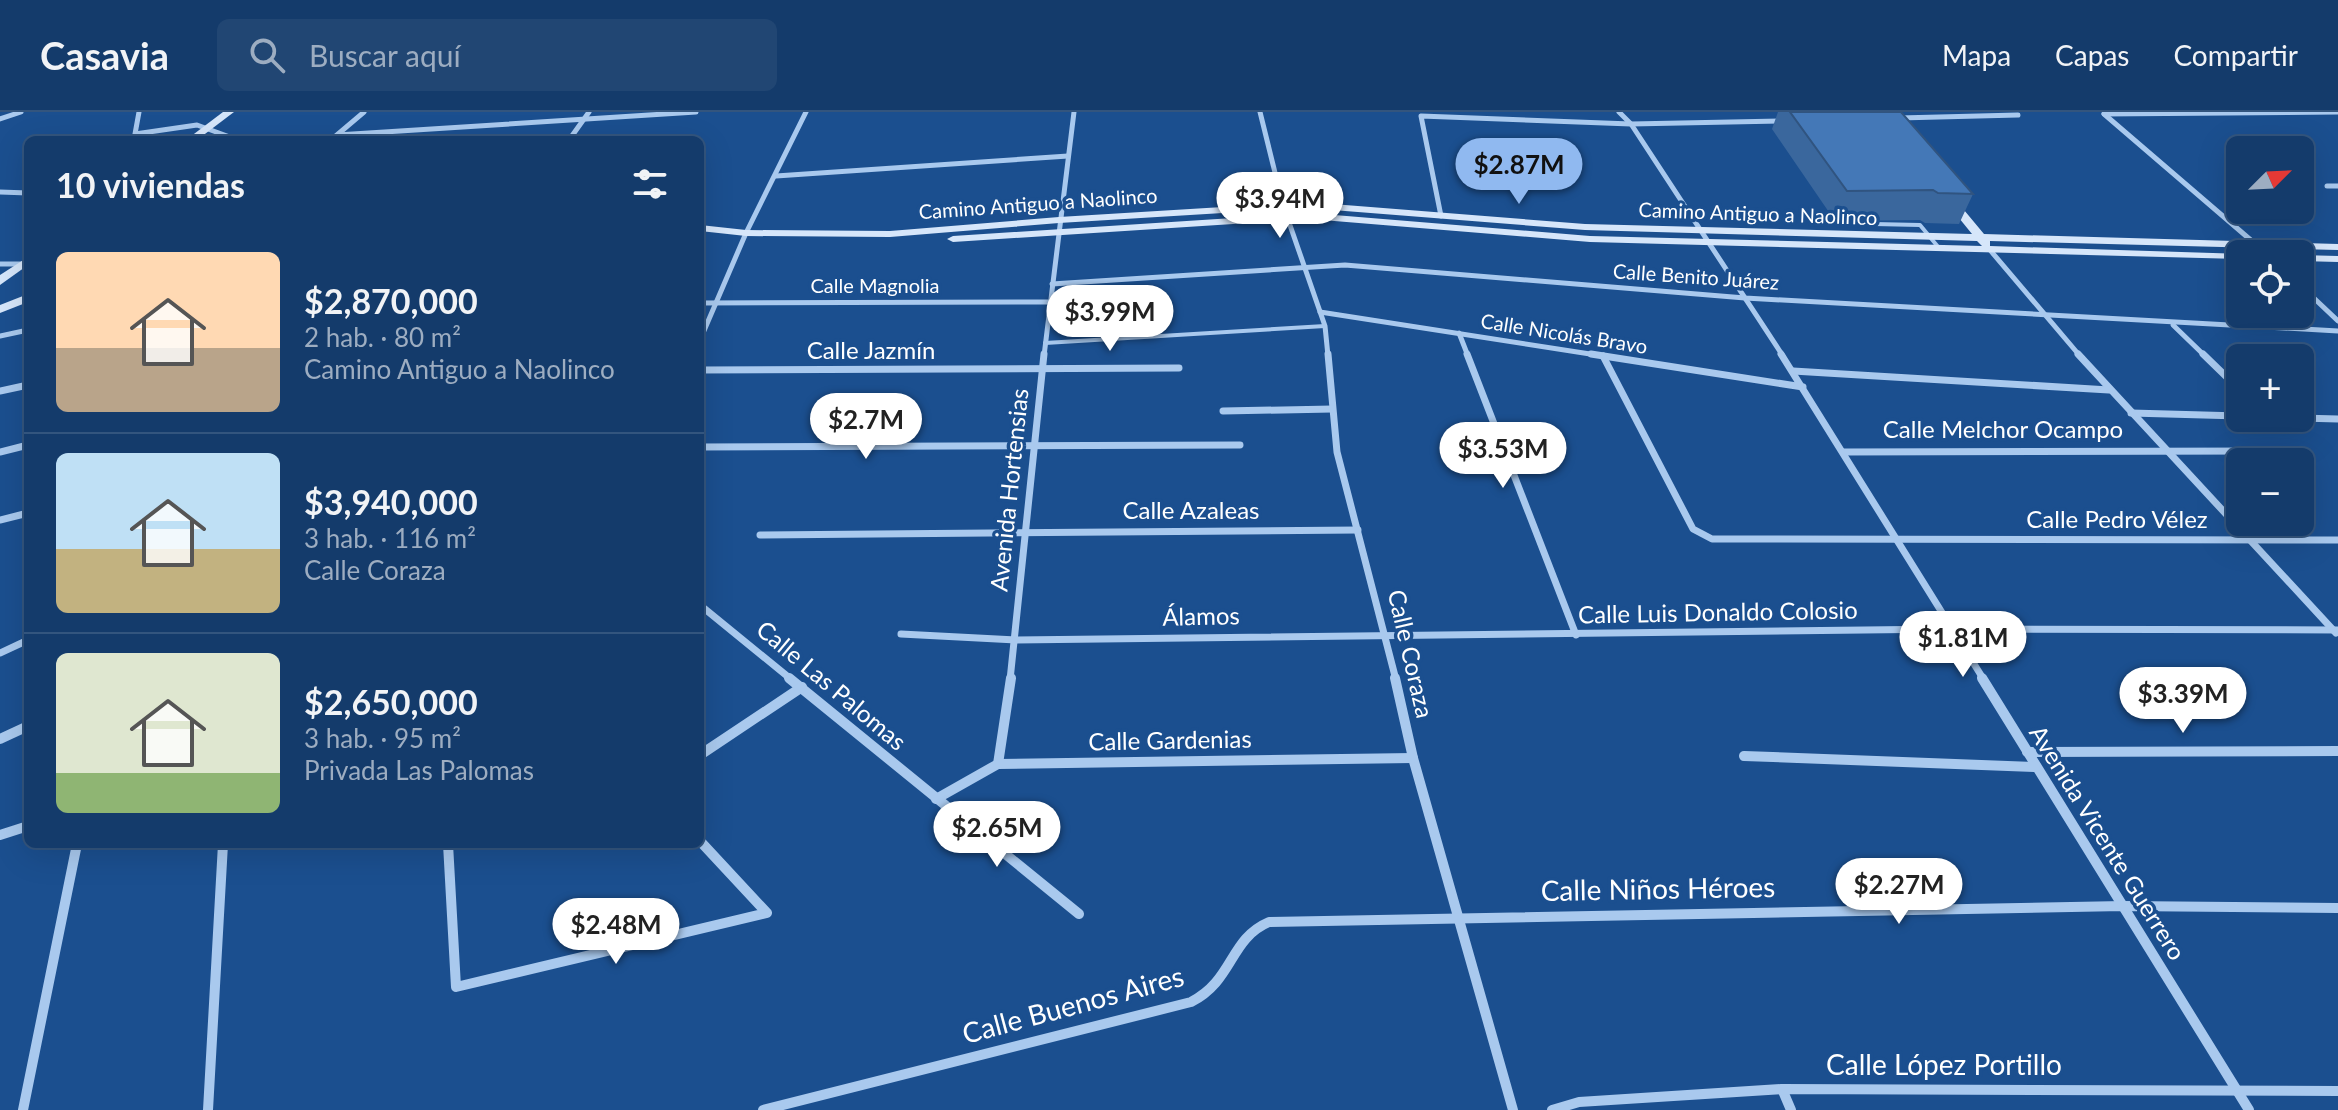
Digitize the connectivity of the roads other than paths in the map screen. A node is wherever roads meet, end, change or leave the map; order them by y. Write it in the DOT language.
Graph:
graph roads {
  1 [pos="21,112"];
  2 [pos="139,112"];
  3 [pos="229,112"];
  4 [pos="364,112"];
  5 [pos="589,112"];
  6 [pos="696,112"];
  7 [pos="806,112"];
  8 [pos="1074,112"];
  9 [pos="1260,112"];
  10 [pos="1619,112"];
  11 [pos="2289,112"];
  12 [pos="2338,112"];
  13 [pos="2103,113"];
  14 [pos="1455,115"];
  15 [pos="2018,115"];
  16 [pos="585,118"];
  17 [pos="1894,118"];
  18 [pos="0,119"];
  19 [pos="1786,121"];
  20 [pos="1631,124"];
  21 [pos="208,127"];
  22 [pos="337,135"];
  23 [pos="196,136"];
  24 [pos="229,136"];
  25 [pos="572,136"];
  26 [pos="1068,156"];
  27 [pos="776,176"];
  28 [pos="2327,186"];
  29 [pos="2338,186"];
  30 [pos="0,192"];
  31 [pos="24,193"];
  32 [pos="1944,193"];
  33 [pos="1285,211"];
  34 [pos="1441,216"];
  35 [pos="1059,220"];
  36 [pos="704,229"];
  37 [pos="1703,231"];
  38 [pos="1057,233"];
  39 [pos="1883,236"];
  40 [pos="1930,237"];
  41 [pos="704,238"];
  42 [pos="744,238"];
  43 [pos="1982,239"];
  44 [pos="2251,240"];
  45 [pos="1711,244"];
  46 [pos="2226,244"];
  47 [pos="2314,246"];
  48 [pos="2338,247"];
  49 [pos="1892,248"];
  50 [pos="1940,249"];
  51 [pos="1990,250"];
  52 [pos="2226,256"];
  53 [pos="2314,258"];
  54 [pos="2338,259"];
  55 [pos="24,262"];
  56 [pos="24,263"];
  57 [pos="0,264"];
  58 [pos="1303,265"];
  59 [pos="0,281"];
  60 [pos="1052,284"];
  61 [pos="1745,298"];
  62 [pos="2314,298"];
  63 [pos="24,300"];
  64 [pos="1050,302"];
  65 [pos="704,303"];
  66 [pos="718,303"];
  67 [pos="0,309"];
  68 [pos="1320,312"];
  69 [pos="2047,316"];
  70 [pos="2338,320"];
  71 [pos="2172,324"];
  72 [pos="1325,326"];
  73 [pos="24,331"];
  74 [pos="2338,331"];
  75 [pos="704,332"];
  76 [pos="1459,333"];
  77 [pos="0,336"];
  78 [pos="1045,343"];
  79 [pos="1603,356"];
  80 [pos="1179,368"];
  81 [pos="1042,369"];
  82 [pos="704,370"];
  83 [pos="1793,371"];
  84 [pos="2226,376"];
  85 [pos="24,386"];
  86 [pos="1803,387"];
  87 [pos="2109,390"];
  88 [pos="0,391"];
  89 [pos="1332,409"];
  90 [pos="1223,411"];
  91 [pos="2131,413"];
  92 [pos="2226,416"];
  93 [pos="2314,418"];
  94 [pos="2338,419"];
  95 [pos="1033,445"];
  96 [pos="1240,445"];
  97 [pos="24,446"];
  98 [pos="704,447"];
  99 [pos="2164,449"];
  100 [pos="2226,450"];
  101 [pos="0,452"];
  102 [pos="1843,452"];
  103 [pos="24,514"];
  104 [pos="0,520"];
  105 [pos="1358,530"];
  106 [pos="1025,532"];
  107 [pos="760,535"];
  108 [pos="1897,540"];
  109 [pos="2250,540"];
  110 [pos="2338,540"];
  111 [pos="704,608"];
  112 [pos="1950,629"];
  113 [pos="2336,632"];
  114 [pos="901,634"];
  115 [pos="1386,635"];
  116 [pos="1576,635"];
  117 [pos="1016,640"];
  118 [pos="24,642"];
  119 [pos="0,653"];
  120 [pos="802,687"];
  121 [pos="24,728"];
  122 [pos="0,739"];
  123 [pos="2338,751"];
  124 [pos="704,752"];
  125 [pos="2027,752"];
  126 [pos="1744,756"];
  127 [pos="1413,758"];
  128 [pos="998,764"];
  129 [pos="2035,767"];
  130 [pos="936,799"];
  131 [pos="24,827"];
  132 [pos="0,835"];
  133 [pos="704,845"];
  134 [pos="76,848"];
  135 [pos="223,848"];
  136 [pos="448,848"];
  137 [pos="2123,906"];
  138 [pos="2338,908"];
  139 [pos="1079,914"];
  140 [pos="1460,917"];
  141 [pos="1782,1089"];
  142 [pos="2235,1089"];
  143 [pos="2338,1091"];
  144 [pos="23,1110"];
  145 [pos="208,1110"];
  146 [pos="763,1110"];
  147 [pos="1513,1110"];
  148 [pos="1552,1110"];
  149 [pos="1791,1110"];
  150 [pos="2249,1110"];
  1 -- 18 [label="street"];
  2 -- 21 [label="street"];
  3 -- 21 [label="main road"];
  4 -- 22 [label="street"];
  5 -- 16 [label="street"];
  6 -- 16 [label="street"];
  7 -- 27 [label="street"];
  8 -- 26 [label="street, Avenida Hortensias"];
  9 -- 33 [label="street, Calle Coraza"];
  10 -- 20 [label="street, Avenida Vicente Guerrero"];
  11 -- 12 [label="street"];
  11 -- 13 [label="street"];
  13 -- 44 [label="street"];
  14 -- 20 [label="street"];
  14 -- 34 [label="street"];
  15 -- 17 [label="street"];
  16 -- 22 [label="street"];
  16 -- 25 [label="street"];
  19 -- 20 [label="street"];
  20 -- 37 [label="street, Avenida Vicente Guerrero"];
  21 -- 23 [label="main road"];
  21 -- 24 [label="street"];
  26 -- 27 [label="street"];
  26 -- 35 [label="street, Avenida Hortensias"];
  27 -- 42 [label="street"];
  28 -- 29 [label="street"];
  30 -- 31 [label="street"];
  32 -- 43 [label="main road"];
  33 -- 34 [label="main road, Camino Antiguo a Naolinco"];
  33 -- 35 [label="main road, Camino Antiguo a Naolinco"];
  33 -- 38 [label="main road, Camino Antiguo a Naolinco"];
  33 -- 45 [label="main road, Camino Antiguo a Naolinco"];
  33 -- 58 [label="street, Calle Coraza"];
  34 -- 37 [label="main road, Camino Antiguo a Naolinco"];
  35 -- 38 [label="street, Avenida Hortensias"];
  35 -- 42 [label="main road, Camino Antiguo a Naolinco"];
  36 -- 42 [label="main road, Camino Antiguo a Naolinco"];
  37 -- 39 [label="main road, Camino Antiguo a Naolinco"];
  37 -- 45 [label="street, Avenida Vicente Guerrero"];
  38 -- 42 [label="main road, Camino Antiguo a Naolinco"];
  38 -- 60 [label="street, Avenida Hortensias"];
  39 -- 40 [label="main road, Camino Antiguo a Naolinco"];
  39 -- 49 [label="lane"];
  40 -- 43 [label="main road, Camino Antiguo a Naolinco"];
  40 -- 50 [label="lane"];
  41 -- 42 [label="main road, Camino Antiguo a Naolinco"];
  42 -- 66 [label="street"];
  43 -- 46 [label="main road, Camino Antiguo a Naolinco"];
  43 -- 51 [label="main road"];
  45 -- 49 [label="main road, Camino Antiguo a Naolinco"];
  45 -- 61 [label="street, Avenida Vicente Guerrero"];
  47 -- 48 [label="main road, Camino Antiguo a Naolinco"];
  49 -- 50 [label="main road, Camino Antiguo a Naolinco"];
  50 -- 51 [label="main road, Camino Antiguo a Naolinco"];
  51 -- 52 [label="main road, Camino Antiguo a Naolinco"];
  51 -- 69 [label="street"];
  53 -- 54 [label="main road"];
  55 -- 57 [label="street"];
  56 -- 59 [label="main road"];
  58 -- 60 [label="street, Calle Benito Juárez"];
  58 -- 61 [label="street, Calle Benito Juárez"];
  58 -- 68 [label="street, Calle Coraza"];
  60 -- 64 [label="street, Avenida Hortensias"];
  61 -- 69 [label="street, Calle Benito Juárez"];
  61 -- 83 [label="street, Avenida Vicente Guerrero"];
  62 -- 70 [label="street"];
  63 -- 67 [label="main road"];
  64 -- 66 [label="street, Calle Magnolia"];
  64 -- 78 [label="street, Avenida Hortensias"];
  65 -- 66 [label="street, Calle Magnolia"];
  66 -- 75 [label="street"];
  68 -- 72 [label="street, Calle Coraza"];
  68 -- 76 [label="street, Calle Nicolás Bravo"];
  69 -- 71 [label="street, Calle Benito Juárez"];
  69 -- 87 [label="street"];
  71 -- 74 [label="street, Calle Benito Juárez"];
  71 -- 84 [label="street"];
  72 -- 78 [label="lane"];
  72 -- 89 [label="street, Calle Coraza"];
  73 -- 77 [label="street"];
  76 -- 79 [label="street, Calle Nicolás Bravo"];
  76 -- 116 [label="street"];
  78 -- 81 [label="street, Avenida Hortensias"];
  79 -- 86 [label="street, Calle Nicolás Bravo"];
  79 -- 108 [label="street, Calle Pedro Vélez"];
  80 -- 81 [label="street, Calle Jazmín"];
  81 -- 82 [label="street, Calle Jazmín"];
  81 -- 95 [label="street, Avenida Hortensias"];
  83 -- 86 [label="street, Avenida Vicente Guerrero"];
  83 -- 87 [label="street"];
  85 -- 88 [label="street"];
  86 -- 102 [label="street, Avenida Vicente Guerrero"];
  87 -- 91 [label="street"];
  89 -- 90 [label="street"];
  89 -- 105 [label="street, Calle Coraza"];
  91 -- 92 [label="street"];
  91 -- 99 [label="street"];
  93 -- 94 [label="street"];
  95 -- 96 [label="street"];
  95 -- 98 [label="street"];
  95 -- 106 [label="street, Avenida Hortensias"];
  97 -- 101 [label="street"];
  99 -- 100 [label="street, Calle Melchor Ocampo"];
  99 -- 102 [label="street, Calle Melchor Ocampo"];
  99 -- 109 [label="street"];
  102 -- 108 [label="street, Avenida Vicente Guerrero"];
  103 -- 104 [label="street"];
  105 -- 106 [label="street, Calle Azaleas"];
  105 -- 115 [label="street, Calle Coraza"];
  106 -- 107 [label="street, Calle Azaleas"];
  106 -- 117 [label="street, Avenida Hortensias"];
  108 -- 109 [label="street, Calle Pedro Vélez"];
  108 -- 112 [label="street, Avenida Vicente Guerrero"];
  109 -- 110 [label="street, Calle Pedro Vélez"];
  109 -- 113 [label="street"];
  111 -- 120 [label="street, Calle Las Palomas"];
  112 -- 113 [label="street, Calle Luis Donaldo Colosio"];
  112 -- 116 [label="street, Calle Luis Donaldo Colosio"];
  112 -- 125 [label="street, Avenida Vicente Guerrero"];
  114 -- 117 [label="street, Álamos"];
  115 -- 116 [label="street, Calle Luis Donaldo Colosio"];
  115 -- 117 [label="street, Álamos"];
  115 -- 127 [label="street, Calle Coraza"];
  117 -- 128 [label="street, Avenida Hortensias"];
  118 -- 119 [label="street"];
  120 -- 124 [label="street"];
  120 -- 130 [label="street, Calle Las Palomas"];
  121 -- 122 [label="street"];
  123 -- 125 [label="street"];
  125 -- 129 [label="street, Avenida Vicente Guerrero"];
  126 -- 129 [label="street"];
  127 -- 128 [label="street, Calle Gardenias"];
  127 -- 140 [label="street, Calle Coraza"];
  128 -- 130 [label="street, Calle Gardenias"];
  129 -- 137 [label="street, Avenida Vicente Guerrero"];
  130 -- 139 [label="street, Calle Las Palomas"];
  131 -- 132 [label="street"];
  133 -- 136 [label="street"];
  134 -- 144 [label="street"];
  135 -- 145 [label="street"];
  137 -- 138 [label="street, Calle Niños Héroes"];
  137 -- 140 [label="street, Calle Niños Héroes"];
  137 -- 142 [label="street, Avenida Vicente Guerrero"];
  140 -- 146 [label="street, Calle Buenos Aires"];
  140 -- 147 [label="street, Calle Coraza"];
  141 -- 142 [label="street, Calle López Portillo"];
  141 -- 148 [label="street, Calle López Portillo"];
  141 -- 149 [label="street"];
  142 -- 143 [label="street, Calle López Portillo"];
  142 -- 150 [label="street, Avenida Vicente Guerrero"];
}
